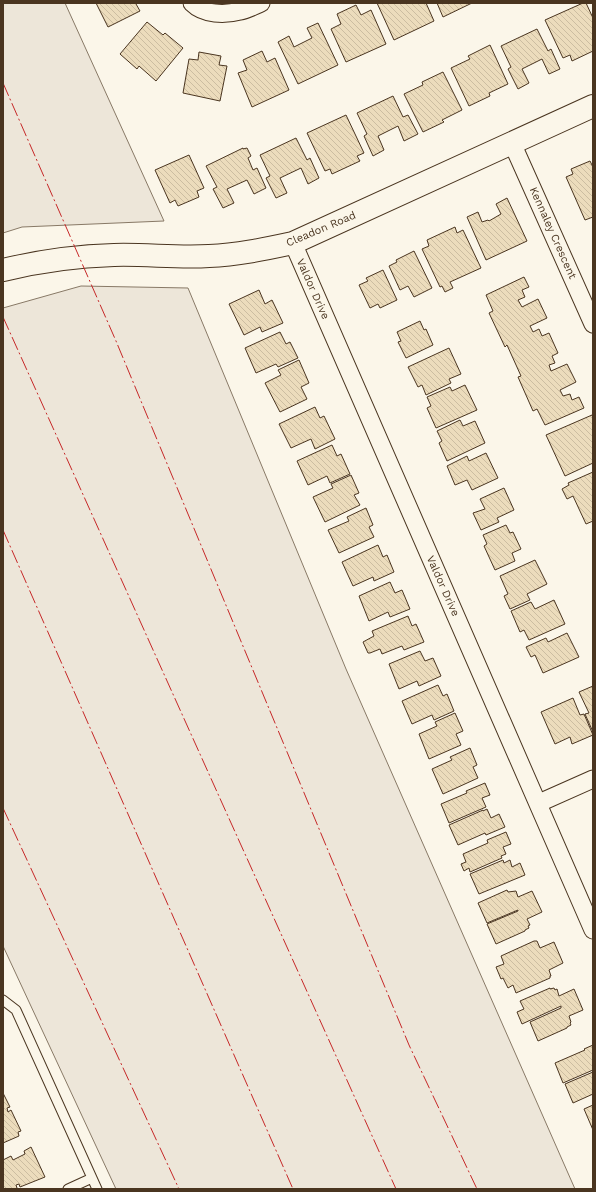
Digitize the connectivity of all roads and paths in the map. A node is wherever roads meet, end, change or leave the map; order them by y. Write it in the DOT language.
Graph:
graph roads {
  1 [pos="192,3"];
  2 [pos="261,3"];
  3 [pos="593,106"];
  4 [pos="512,143"];
  5 [pos="293,243"];
  6 [pos="3,270"];
  7 [pos="593,324"];
  8 [pos="593,779"];
  9 [pos="539,803"];
  10 [pos="593,930"];
  11 [pos="3,1000"];
  12 [pos="92,1178"];
  13 [pos="68,1189"];
  14 [pos="97,1189"];
  1 -- 2 [label="street"];
  3 -- 4 [label="street, Cleadon Road"];
  4 -- 5 [label="street, Cleadon Road"];
  4 -- 7 [label="street, Kennaley Crescent"];
  5 -- 6 [label="street, Cleadon Road"];
  5 -- 9 [label="street, Valdor Drive"];
  8 -- 9 [label="street"];
  9 -- 10 [label="street, Valdor Drive"];
  11 -- 12 [label="lane"];
  12 -- 13 [label="lane"];
  12 -- 14 [label="lane"];
}
